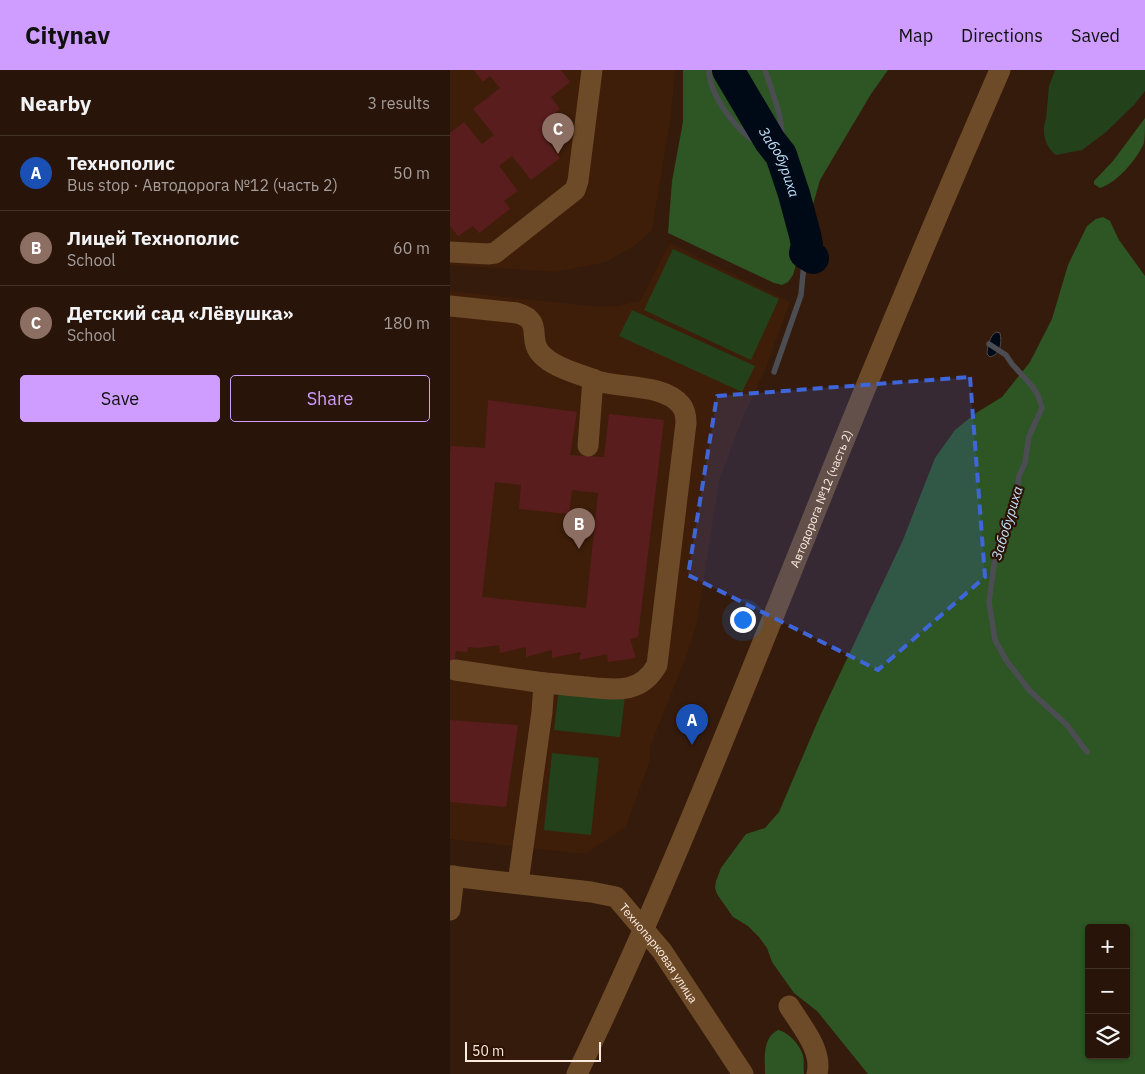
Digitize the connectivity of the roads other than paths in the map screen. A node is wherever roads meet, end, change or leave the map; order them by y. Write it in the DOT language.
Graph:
graph roads {
  1 [pos="592,70"];
  2 [pos="1000,70"];
  3 [pos="450,252"];
  4 [pos="450,306"];
  5 [pos="593,379"];
  6 [pos="588,446"];
  7 [pos="455,670"];
  8 [pos="544,683"];
  9 [pos="452,876"];
  10 [pos="518,883"];
  11 [pos="450,910"];
  12 [pos="644,928"];
  13 [pos="789,1006"];
  14 [pos="577,1074"];
  15 [pos="743,1074"];
  16 [pos="817,1074"];
  1 -- 3 [label="street"];
  2 -- 12 [label="street, Автодорога №12 (часть 2)"];
  4 -- 5 [label="street"];
  5 -- 6 [label="street"];
  5 -- 8 [label="street"];
  7 -- 8 [label="street"];
  8 -- 10 [label="street"];
  9 -- 10 [label="street, Технопарковая улица"];
  9 -- 11 [label="street"];
  10 -- 12 [label="street, Технопарковая улица"];
  12 -- 14 [label="street, Автодорога №12 (часть 2)"];
  12 -- 15 [label="street, Технопарковая улица"];
  13 -- 16 [label="street"];
}
